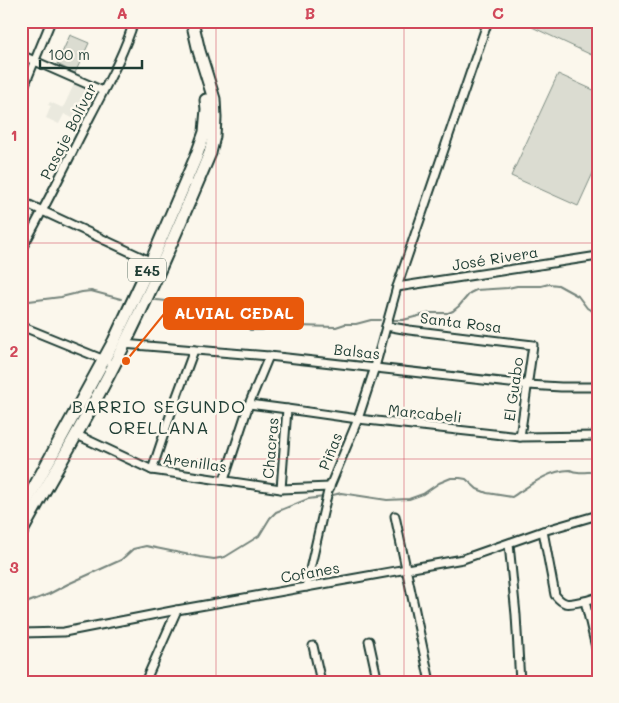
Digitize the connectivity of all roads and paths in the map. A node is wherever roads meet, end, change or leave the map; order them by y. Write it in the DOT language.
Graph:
graph roads {
  1 [pos="51,21"];
  2 [pos="134,21"];
  3 [pos="184,21"];
  4 [pos="192,21"];
  5 [pos="488,21"];
  6 [pos="21,55"];
  7 [pos="36,61"];
  8 [pos="103,91"];
  9 [pos="21,94"];
  10 [pos="21,201"];
  11 [pos="42,211"];
  12 [pos="21,250"];
  13 [pos="598,256"];
  14 [pos="156,264"];
  15 [pos="397,287"];
  16 [pos="386,326"];
  17 [pos="22,329"];
  18 [pos="119,342"];
  19 [pos="533,345"];
  20 [pos="194,350"];
  21 [pos="269,356"];
  22 [pos="109,362"];
  23 [pos="375,367"];
  24 [pos="528,384"];
  25 [pos="598,388"];
  26 [pos="249,404"];
  27 [pos="287,408"];
  28 [pos="358,419"];
  29 [pos="65,429"];
  30 [pos="77,435"];
  31 [pos="598,436"];
  32 [pos="520,437"];
  33 [pos="152,470"];
  34 [pos="224,480"];
  35 [pos="330,487"];
  36 [pos="281,489"];
  37 [pos="27,509"];
  38 [pos="598,515"];
  39 [pos="395,516"];
  40 [pos="543,531"];
  41 [pos="21,533"];
  42 [pos="509,544"];
  43 [pos="406,570"];
  44 [pos="306,587"];
  45 [pos="598,597"];
  46 [pos="585,601"];
  47 [pos="178,610"];
  48 [pos="21,633"];
  49 [pos="369,641"];
  50 [pos="313,646"];
  51 [pos="598,656"];
  52 [pos="145,682"];
  53 [pos="321,682"];
  54 [pos="378,682"];
  55 [pos="430,682"];
  56 [pos="520,682"];
  1 -- 7 [label="street"];
  2 -- 8 [label="street, Pasaje Bolívar"];
  3 -- 14 [label="main road, E45"];
  4 -- 14 [label="main road, E45"];
  5 -- 15 [label="street, Piñas"];
  6 -- 7 [label="street"];
  7 -- 8 [label="street"];
  7 -- 9 [label="street"];
  8 -- 11 [label="street, Pasaje Bolívar"];
  10 -- 11 [label="street"];
  11 -- 12 [label="street, Pasaje Bolívar"];
  11 -- 14 [label="street"];
  13 -- 15 [label="street, José Rivera"];
  14 -- 18 [label="main road, E45"];
  15 -- 16 [label="street, Piñas"];
  16 -- 19 [label="street, Santa Rosa"];
  16 -- 23 [label="street, Piñas"];
  17 -- 22 [label="street"];
  18 -- 20 [label="street, Balsas"];
  18 -- 22 [label="main road, E45"];
  19 -- 24 [label="street, El Guabo"];
  20 -- 21 [label="street, Balsas"];
  20 -- 33 [label="street"];
  21 -- 23 [label="street, Balsas"];
  21 -- 26 [label="street"];
  22 -- 29 [label="main road, E45"];
  22 -- 30 [label="main road, E45"];
  23 -- 24 [label="street, Balsas"];
  23 -- 28 [label="street, Piñas"];
  24 -- 25 [label="street, Balsas"];
  24 -- 32 [label="street, El Guabo"];
  26 -- 27 [label="street, Marcabeli"];
  26 -- 34 [label="street"];
  27 -- 28 [label="street, Marcabeli"];
  27 -- 36 [label="street, Chacras"];
  28 -- 32 [label="street, Marcabeli"];
  28 -- 35 [label="street, Piñas"];
  29 -- 30 [label="street, Arenillas"];
  29 -- 37 [label="main road, E45"];
  30 -- 33 [label="street, Arenillas"];
  30 -- 37 [label="main road, E45"];
  31 -- 32 [label="street, Marcabeli"];
  33 -- 34 [label="street, Arenillas"];
  34 -- 36 [label="street, Arenillas"];
  35 -- 36 [label="street, Arenillas"];
  35 -- 44 [label="street, Piñas"];
  37 -- 41 [label="main road, E45"];
  38 -- 40 [label="street, Cofanes"];
  39 -- 43 [label="street"];
  40 -- 42 [label="street, Cofanes"];
  40 -- 46 [label="street"];
  42 -- 43 [label="street, Cofanes"];
  42 -- 56 [label="street"];
  43 -- 44 [label="street, Cofanes"];
  43 -- 55 [label="street"];
  44 -- 47 [label="street, Cofanes"];
  45 -- 46 [label="street"];
  46 -- 51 [label="street"];
  47 -- 48 [label="street, Cofanes"];
  47 -- 52 [label="street"];
  49 -- 54 [label="street"];
  50 -- 53 [label="street"];
}
